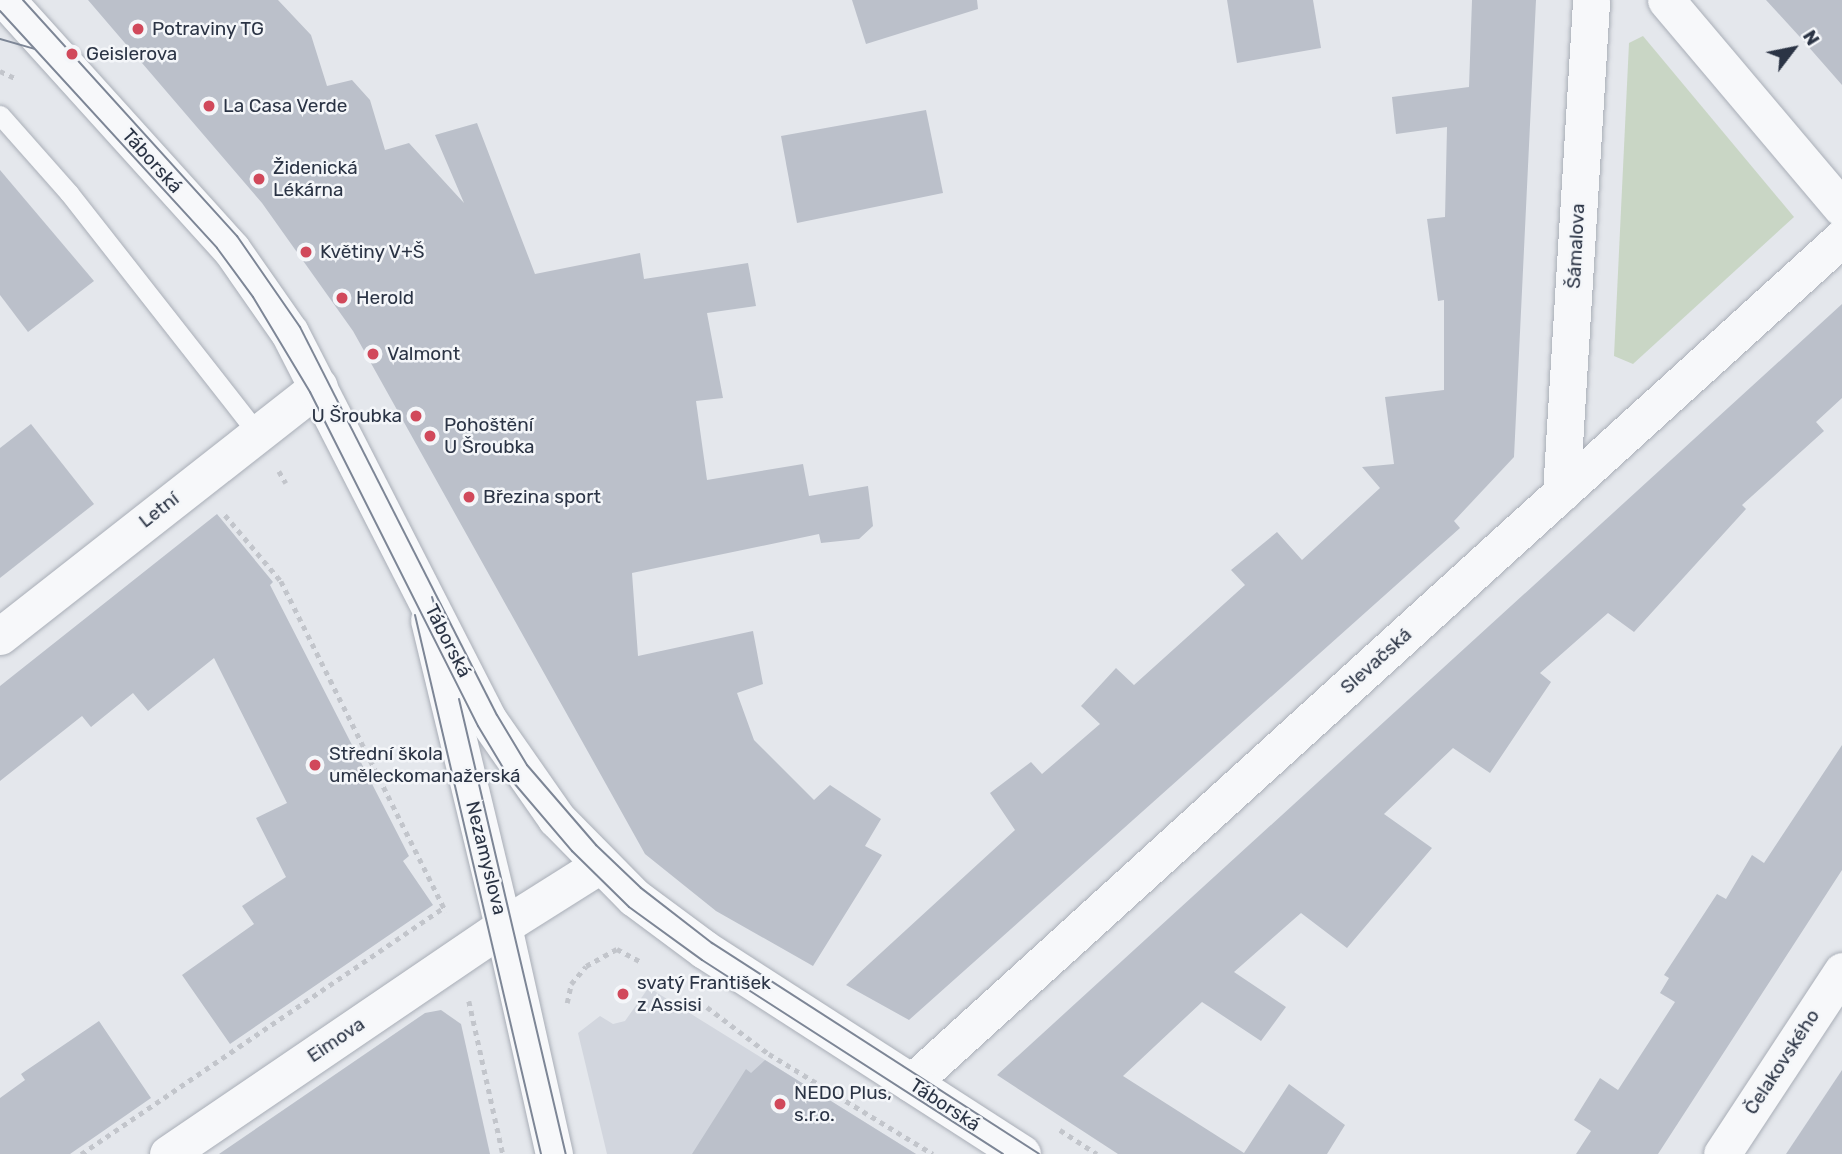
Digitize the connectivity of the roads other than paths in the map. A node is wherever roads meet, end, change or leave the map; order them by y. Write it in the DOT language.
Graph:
graph roads {
  1 [pos="6,0"];
  2 [pos="1591,0"];
  3 [pos="1666,0"];
  4 [pos="0,115"];
  5 [pos="1842,208"];
  6 [pos="1842,238"];
  7 [pos="319,386"];
  8 [pos="257,433"];
  9 [pos="1561,493"];
  10 [pos="421,585"];
  11 [pos="0,636"];
  12 [pos="600,865"];
  13 [pos="503,926"];
  14 [pos="1842,971"];
  15 [pos="911,1083"];
  16 [pos="168,1154"];
  17 [pos="554,1154"];
  18 [pos="1022,1154"];
  19 [pos="1722,1154"];
  1 -- 7 [label="street, Táborská"];
  2 -- 9 [label="street, Šámalova"];
  3 -- 5 [label="street"];
  4 -- 8 [label="lane"];
  6 -- 9 [label="street, Slevačská"];
  7 -- 8 [label="street, Letní"];
  7 -- 10 [label="street, Táborská"];
  8 -- 11 [label="street, Letní"];
  9 -- 15 [label="street, Slevačská"];
  10 -- 12 [label="street, Táborská"];
  10 -- 13 [label="street, Nezamyslova"];
  12 -- 13 [label="street, Nezamyslova"];
  12 -- 15 [label="street, Táborská"];
  13 -- 16 [label="street, Eimova"];
  13 -- 17 [label="street, Nezamyslova"];
  14 -- 19 [label="street, Čelakovského"];
  15 -- 18 [label="street, Táborská"];
}
